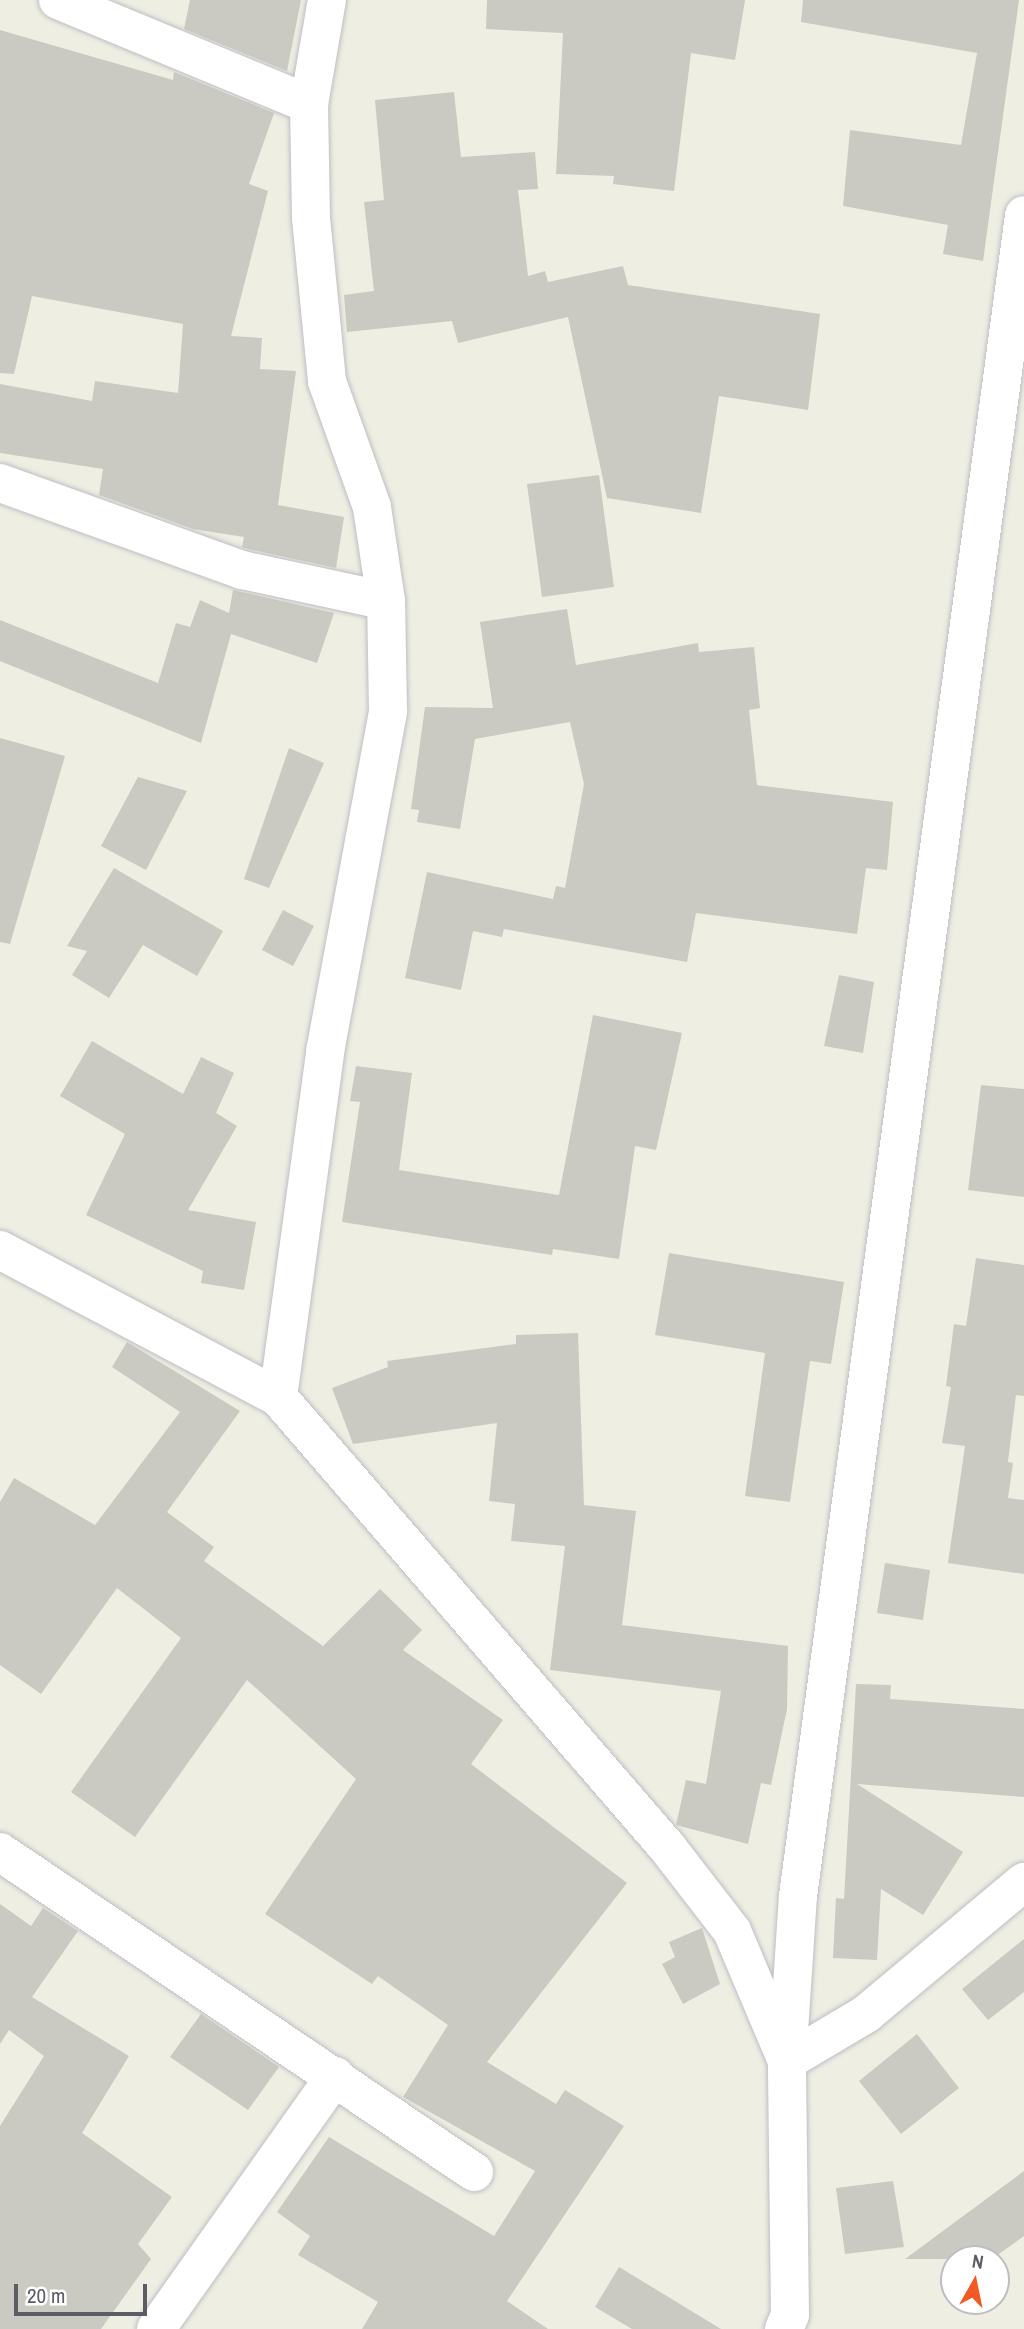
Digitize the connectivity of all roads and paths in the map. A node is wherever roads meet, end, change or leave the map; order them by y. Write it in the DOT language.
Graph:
graph roads {
  1 [pos="58,0"];
  2 [pos="327,0"];
  3 [pos="309,104"];
  4 [pos="1024,215"];
  5 [pos="0,483"];
  6 [pos="386,601"];
  7 [pos="0,1250"];
  8 [pos="278,1397"];
  9 [pos="0,1852"];
  10 [pos="1024,1882"];
  11 [pos="787,2061"];
  12 [pos="335,2076"];
  13 [pos="474,2172"];
  14 [pos="156,2329"];
  15 [pos="784,2329"];
  1 -- 3 [label="street"];
  2 -- 3 [label="street"];
  3 -- 6 [label="street"];
  4 -- 11 [label="street"];
  5 -- 6 [label="street"];
  6 -- 8 [label="street"];
  7 -- 8 [label="street"];
  8 -- 11 [label="street"];
  9 -- 12 [label="street"];
  10 -- 11 [label="street"];
  11 -- 15 [label="street"];
  12 -- 13 [label="street"];
  12 -- 14 [label="street"];
}
